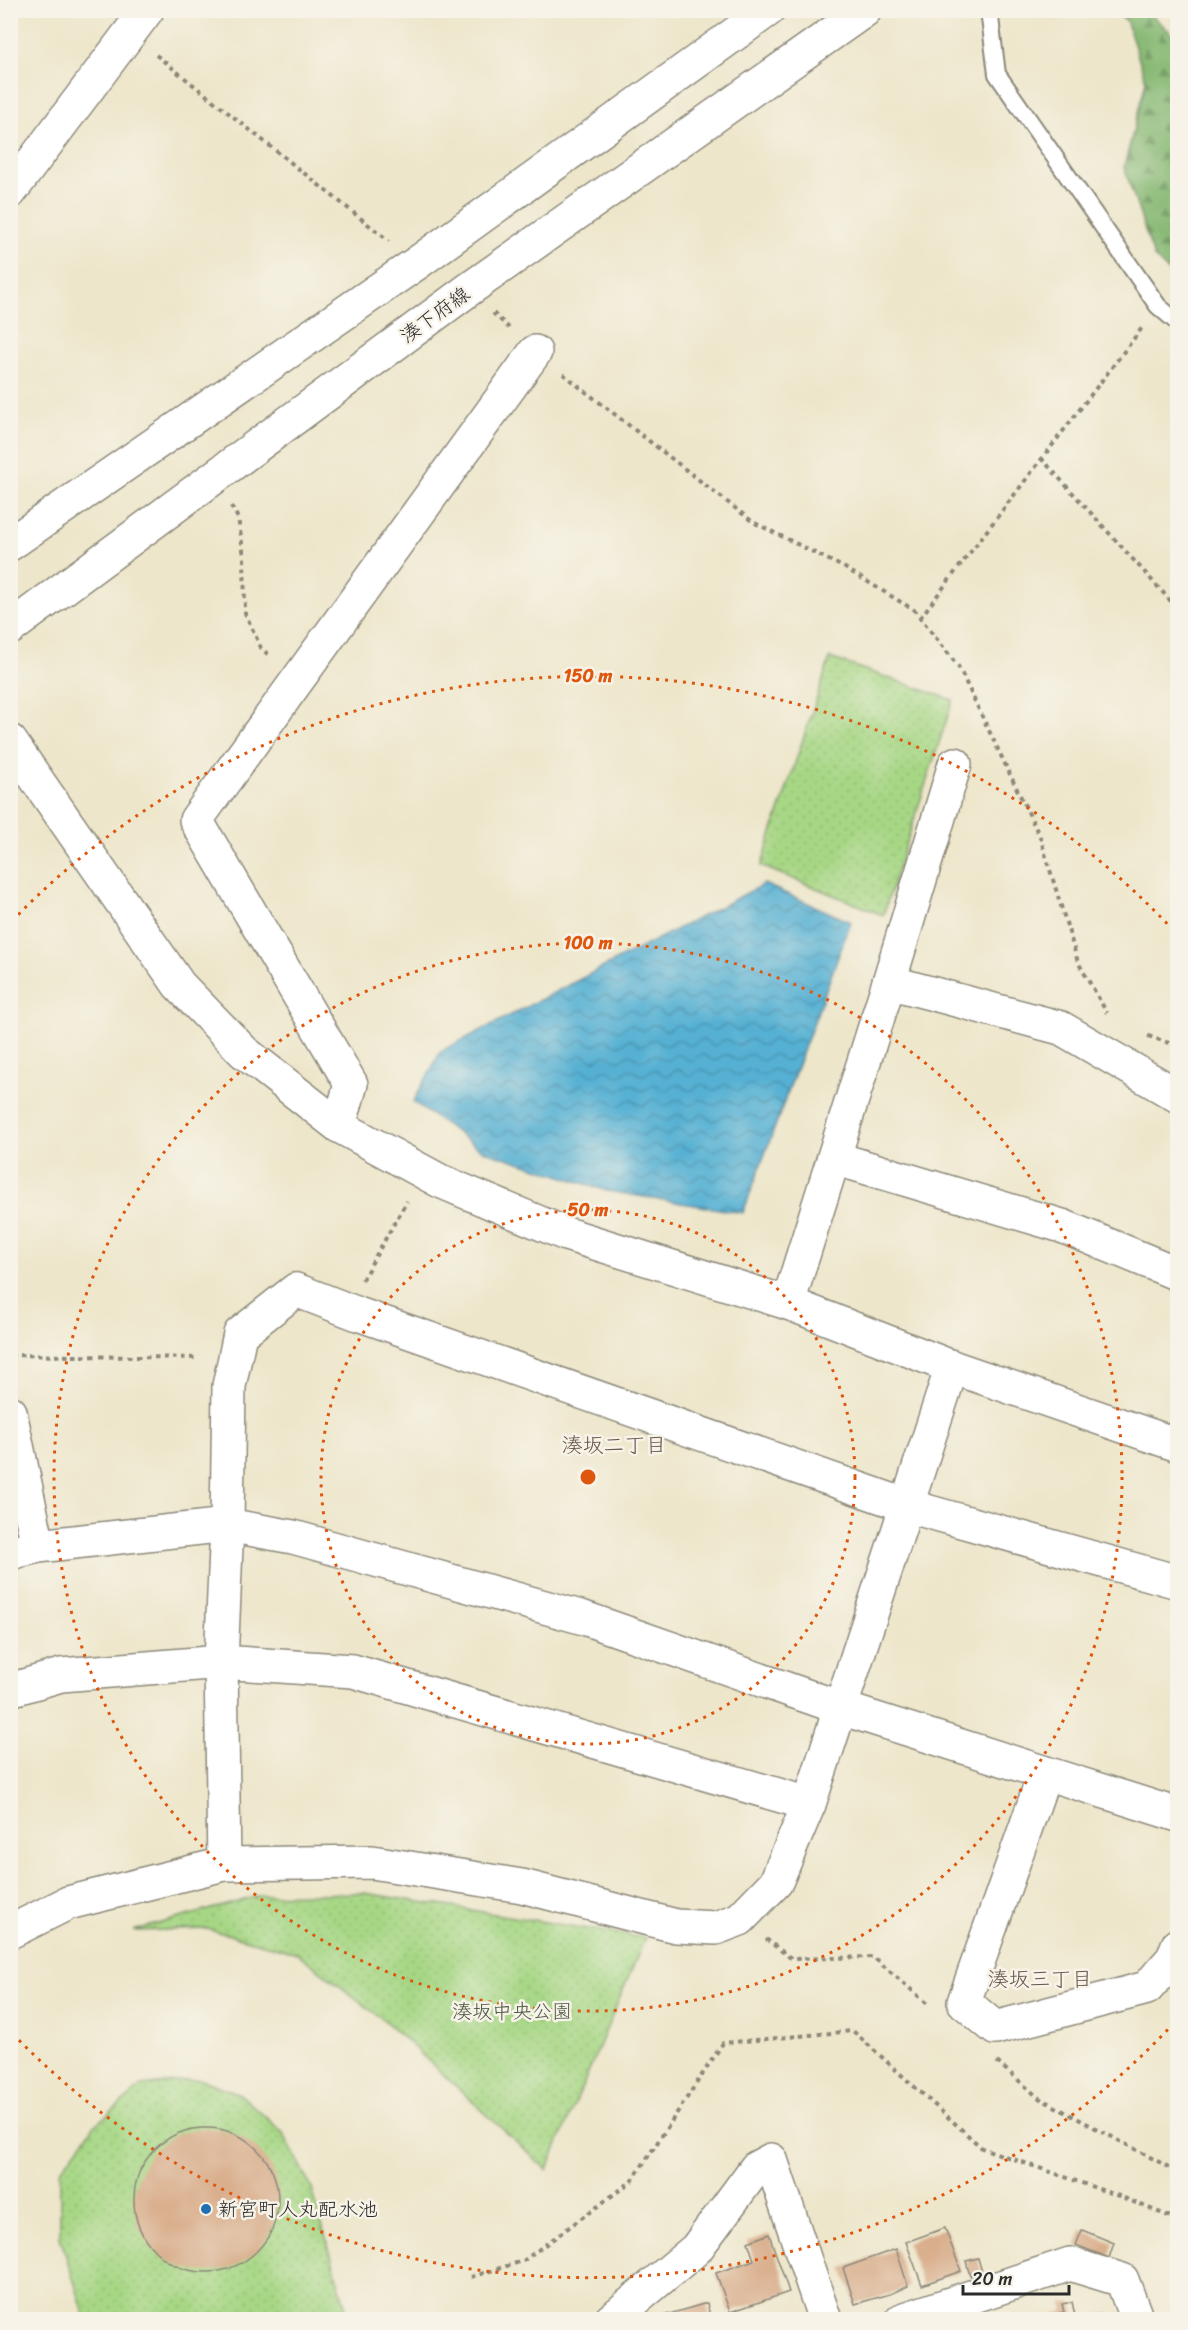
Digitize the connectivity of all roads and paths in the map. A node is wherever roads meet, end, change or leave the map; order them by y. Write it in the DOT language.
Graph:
graph roads {
  1 [pos="768,10"];
  2 [pos="865,10"];
  3 [pos="989,10"];
  4 [pos="1171,10"];
  5 [pos="1178,17"];
  6 [pos="138,22"];
  7 [pos="10,192"];
  8 [pos="417,264"];
  9 [pos="468,290"];
  10 [pos="1158,306"];
  11 [pos="1178,323"];
  12 [pos="535,352"];
  13 [pos="1041,458"];
  14 [pos="215,477"];
  15 [pos="10,544"];
  16 [pos="1178,609"];
  17 [pos="920,618"];
  18 [pos="10,628"];
  19 [pos="297,681"];
  20 [pos="10,741"];
  21 [pos="955,764"];
  22 [pos="889,982"];
  23 [pos="1108,1014"];
  24 [pos="1146,1035"];
  25 [pos="1178,1046"];
  26 [pos="1178,1096"];
  27 [pos="339,1126"];
  28 [pos="834,1158"];
  29 [pos="424,1172"];
  30 [pos="1178,1274"];
  31 [pos="788,1304"];
  32 [pos="345,1309"];
  33 [pos="10,1355"];
  34 [pos="235,1359"];
  35 [pos="952,1367"];
  36 [pos="10,1412"];
  37 [pos="1178,1445"];
  38 [pos="908,1506"];
  39 [pos="227,1525"];
  40 [pos="24,1550"];
  41 [pos="1178,1581"];
  42 [pos="221,1662"];
  43 [pos="10,1690"];
  44 [pos="840,1708"];
  45 [pos="1045,1773"];
  46 [pos="809,1804"];
  47 [pos="1178,1815"];
  48 [pos="224,1864"];
  49 [pos="10,1932"];
  50 [pos="1178,1945"];
  51 [pos="1178,2220"];
  52 [pos="471,2277"];
  53 [pos="611,2319"];
  54 [pos="825,2319"];
  55 [pos="902,2319"];
  56 [pos="1137,2319"];
  1 -- 8 [label="street"];
  2 -- 9 [label="street, 湊下府線"];
  3 -- 10 [label="lane"];
  4 -- 5 [label="path"];
  6 -- 7 [label="street"];
  6 -- 8 [label="path"];
  8 -- 15 [label="street"];
  9 -- 12 [label="path"];
  9 -- 14 [label="street, 湊下府線"];
  10 -- 11 [label="lane"];
  10 -- 13 [label="path"];
  12 -- 17 [label="path"];
  12 -- 19 [label="street"];
  13 -- 16 [label="path"];
  13 -- 17 [label="path"];
  14 -- 18 [label="street, 湊下府線"];
  14 -- 19 [label="path"];
  17 -- 23 [label="path"];
  19 -- 27 [label="street"];
  20 -- 27 [label="street"];
  21 -- 22 [label="street"];
  22 -- 26 [label="street"];
  22 -- 28 [label="street"];
  24 -- 25 [label="path"];
  27 -- 29 [label="street"];
  28 -- 30 [label="street"];
  28 -- 31 [label="street"];
  29 -- 31 [label="street"];
  29 -- 32 [label="path"];
  31 -- 35 [label="street"];
  32 -- 34 [label="street"];
  32 -- 38 [label="street"];
  33 -- 34 [label="path"];
  34 -- 39 [label="street"];
  35 -- 37 [label="street"];
  35 -- 38 [label="street"];
  36 -- 40 [label="street"];
  38 -- 41 [label="street"];
  38 -- 44 [label="street"];
  39 -- 40 [label="street"];
  39 -- 42 [label="street"];
  39 -- 44 [label="street"];
  42 -- 43 [label="street"];
  42 -- 46 [label="street"];
  42 -- 48 [label="street"];
  44 -- 45 [label="street"];
  44 -- 46 [label="street"];
  45 -- 47 [label="street"];
  45 -- 50 [label="street"];
  46 -- 48 [label="street"];
  48 -- 49 [label="street"];
  51 -- 52 [label="path"];
  53 -- 54 [label="street"];
  55 -- 56 [label="street"];
}
